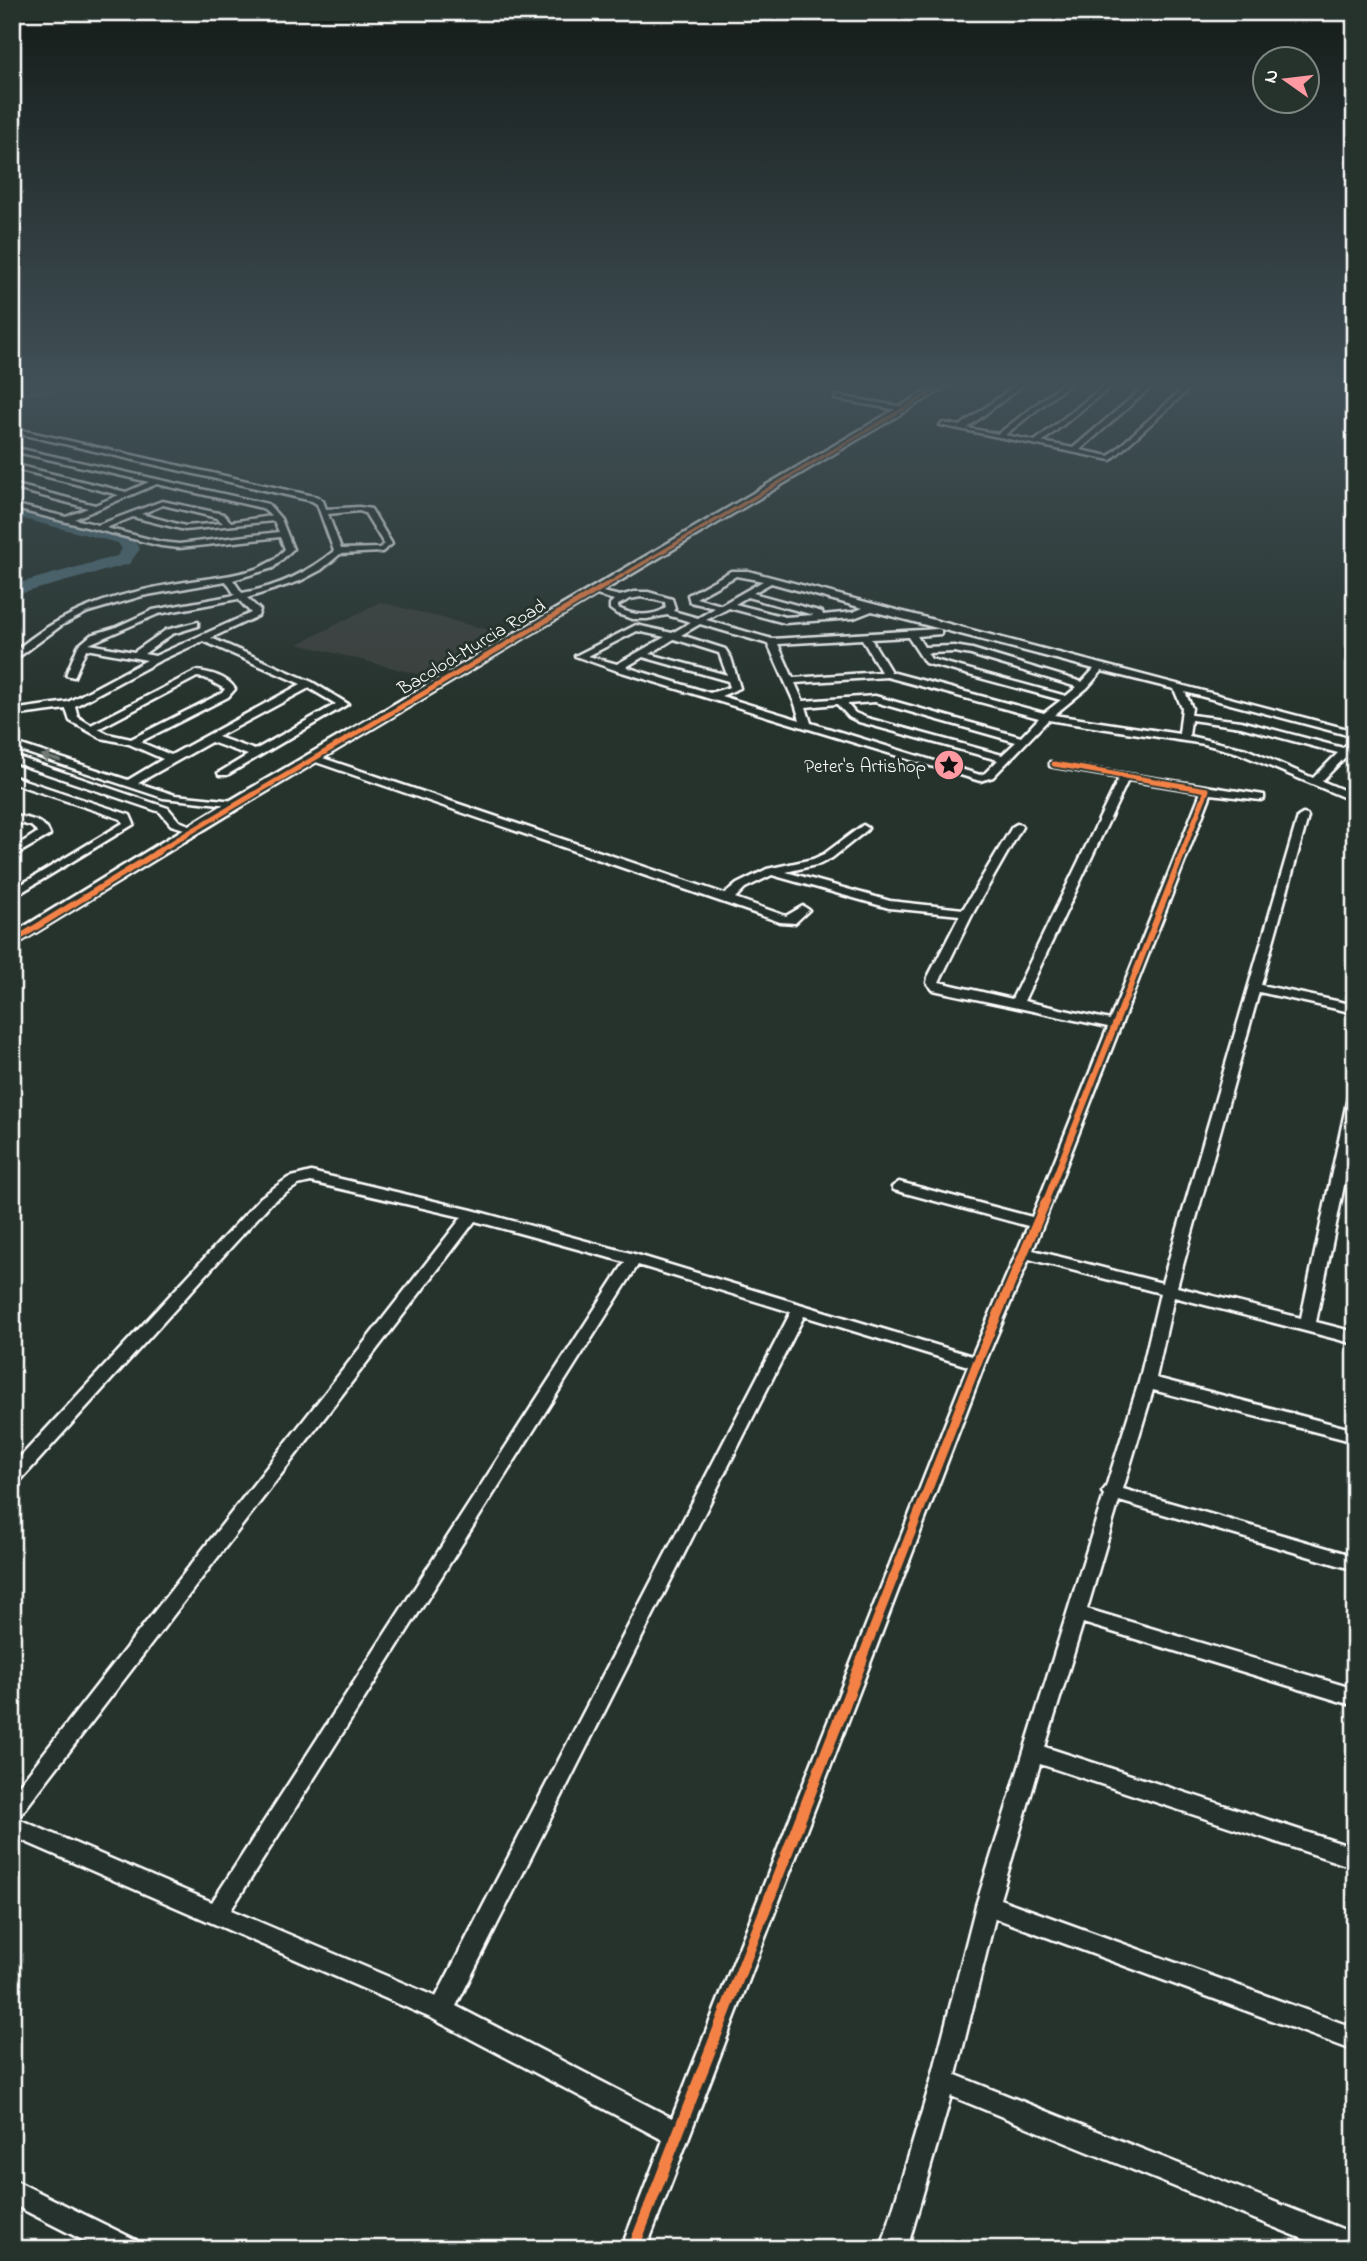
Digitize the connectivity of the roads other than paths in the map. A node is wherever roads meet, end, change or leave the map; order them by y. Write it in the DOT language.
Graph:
graph roads {
  1 [pos="18,488"];
  2 [pos="100,488"];
  3 [pos="142,488"];
  4 [pos="181,488"];
  5 [pos="214,488"];
  6 [pos="261,488"];
  7 [pos="771,488"];
  8 [pos="202,492"];
  9 [pos="126,494"];
  10 [pos="12,506"];
  11 [pos="95,507"];
  12 [pos="323,512"];
  13 [pos="131,514"];
  14 [pos="276,518"];
  15 [pos="66,520"];
  16 [pos="226,525"];
  17 [pos="98,528"];
  18 [pos="282,534"];
  19 [pos="338,552"];
  20 [pos="228,578"];
  21 [pos="770,580"];
  22 [pos="593,592"];
  23 [pos="746,594"];
  24 [pos="240,596"];
  25 [pos="620,599"];
  26 [pos="726,606"];
  27 [pos="874,607"];
  28 [pos="667,612"];
  29 [pos="830,617"];
  30 [pos="702,620"];
  31 [pos="195,624"];
  32 [pos="911,632"];
  33 [pos="954,632"];
  34 [pos="864,635"];
  35 [pos="671,637"];
  36 [pos="204,638"];
  37 [pos="772,642"];
  38 [pos="83,646"];
  39 [pos="921,650"];
  40 [pos="641,654"];
  41 [pos="136,655"];
  42 [pos="12,659"];
  43 [pos="156,659"];
  44 [pos="1100,667"];
  45 [pos="618,668"];
  46 [pos="887,674"];
  47 [pos="71,676"];
  48 [pos="731,679"];
  49 [pos="790,681"];
  50 [pos="309,684"];
  51 [pos="1084,686"];
  52 [pos="1177,686"];
  53 [pos="709,696"];
  54 [pos="1068,699"];
  55 [pos="839,701"];
  56 [pos="800,704"];
  57 [pos="71,705"];
  58 [pos="12,713"];
  59 [pos="1046,717"];
  60 [pos="1187,717"];
  61 [pos="806,724"];
  62 [pos="90,729"];
  63 [pos="1355,734"];
  64 [pos="210,738"];
  65 [pos="1184,738"];
  66 [pos="1023,741"];
  67 [pos="1355,741"];
  68 [pos="132,742"];
  69 [pos="14,750"];
  70 [pos="1346,752"];
  71 [pos="256,754"];
  72 [pos="314,758"];
  73 [pos="171,759"];
  74 [pos="1004,760"];
  75 [pos="1054,764"];
  76 [pos="79,767"];
  77 [pos="223,773"];
  78 [pos="65,775"];
  79 [pos="1125,776"];
  80 [pos="12,779"];
  81 [pos="130,783"];
  82 [pos="1314,783"];
  83 [pos="147,789"];
  84 [pos="1207,790"];
  85 [pos="1260,797"];
  86 [pos="131,799"];
  87 [pos="1355,799"];
  88 [pos="235,804"];
  89 [pos="1303,817"];
  90 [pos="12,818"];
  91 [pos="1017,827"];
  92 [pos="194,828"];
  93 [pos="863,828"];
  94 [pos="12,854"];
  95 [pos="771,871"];
  96 [pos="12,895"];
  97 [pos="727,899"];
  98 [pos="803,910"];
  99 [pos="967,913"];
  100 [pos="12,942"];
  101 [pos="1255,987"];
  102 [pos="1016,1004"];
  103 [pos="1355,1009"];
  104 [pos="1114,1024"];
  105 [pos="1355,1097"];
  106 [pos="900,1187"];
  107 [pos="472,1215"];
  108 [pos="1037,1223"];
  109 [pos="1025,1254"];
  110 [pos="634,1259"];
  111 [pos="1168,1290"];
  112 [pos="799,1311"];
  113 [pos="1307,1326"];
  114 [pos="1355,1338"];
  115 [pos="977,1363"];
  116 [pos="1147,1382"];
  117 [pos="1355,1436"];
  118 [pos="12,1478"];
  119 [pos="1111,1492"];
  120 [pos="1355,1563"];
  121 [pos="1075,1613"];
  122 [pos="1355,1698"];
  123 [pos="1035,1753"];
  124 [pos="12,1811"];
  125 [pos="12,1826"];
  126 [pos="1355,1858"];
  127 [pos="987,1905"];
  128 [pos="217,1913"];
  129 [pos="441,2011"];
  130 [pos="1355,2040"];
  131 [pos="943,2081"];
  132 [pos="677,2134"];
  133 [pos="12,2191"];
  134 [pos="1355,2247"];
  135 [pos="127,2249"];
  136 [pos="633,2249"];
  137 [pos="894,2249"];
  1 -- 11 [label="street"];
  2 -- 9 [label="street"];
  3 -- 9 [label="street"];
  4 -- 8 [label="street"];
  5 -- 8 [label="street"];
  6 -- 12 [label="street"];
  7 -- 22 [label="main road, Bacolod-Murcia Road"];
  8 -- 14 [label="street"];
  9 -- 11 [label="street"];
  10 -- 15 [label="street"];
  11 -- 15 [label="street"];
  12 -- 19 [label="street"];
  12 -- 19 [label="street"];
  13 -- 16 [label="street"];
  13 -- 16 [label="street"];
  13 -- 17 [label="street"];
  14 -- 16 [label="street"];
  14 -- 18 [label="street"];
  15 -- 17 [label="street"];
  17 -- 18 [label="street"];
  18 -- 20 [label="street"];
  19 -- 24 [label="street"];
  20 -- 24 [label="street"];
  20 -- 42 [label="street"];
  21 -- 23 [label="street"];
  21 -- 26 [label="street"];
  21 -- 27 [label="street"];
  22 -- 25 [label="street"];
  22 -- 72 [label="main road, Bacolod-Murcia Road"];
  23 -- 26 [label="street"];
  23 -- 29 [label="street"];
  24 -- 36 [label="street"];
  24 -- 38 [label="street"];
  25 -- 28 [label="street"];
  25 -- 28 [label="street"];
  26 -- 29 [label="street"];
  26 -- 30 [label="street"];
  27 -- 29 [label="street"];
  27 -- 33 [label="street"];
  28 -- 30 [label="street"];
  30 -- 35 [label="street"];
  30 -- 37 [label="street"];
  31 -- 41 [label="street"];
  32 -- 33 [label="street"];
  32 -- 34 [label="street"];
  32 -- 39 [label="street"];
  33 -- 44 [label="street"];
  34 -- 37 [label="street"];
  34 -- 46 [label="street"];
  35 -- 40 [label="street"];
  35 -- 45 [label="street"];
  35 -- 48 [label="street"];
  36 -- 43 [label="street"];
  36 -- 50 [label="street"];
  37 -- 49 [label="street"];
  38 -- 41 [label="street"];
  38 -- 47 [label="street"];
  39 -- 51 [label="street"];
  39 -- 54 [label="street"];
  40 -- 45 [label="street"];
  40 -- 48 [label="street"];
  41 -- 43 [label="street"];
  43 -- 57 [label="street"];
  44 -- 51 [label="street"];
  44 -- 52 [label="street"];
  45 -- 53 [label="street"];
  46 -- 49 [label="street"];
  46 -- 59 [label="street"];
  48 -- 53 [label="street"];
  49 -- 56 [label="street"];
  50 -- 64 [label="street"];
  50 -- 71 [label="street"];
  51 -- 54 [label="street"];
  52 -- 60 [label="street"];
  52 -- 63 [label="street"];
  53 -- 61 [label="street"];
  54 -- 59 [label="street"];
  55 -- 56 [label="street"];
  55 -- 66 [label="street"];
  55 -- 74 [label="street"];
  56 -- 61 [label="street"];
  57 -- 58 [label="street"];
  57 -- 62 [label="street"];
  59 -- 65 [label="street"];
  59 -- 66 [label="street"];
  60 -- 65 [label="street"];
  60 -- 70 [label="street"];
  61 -- 74 [label="street"];
  62 -- 68 [label="street"];
  62 -- 68 [label="street"];
  64 -- 71 [label="street"];
  64 -- 73 [label="street"];
  65 -- 82 [label="street"];
  66 -- 74 [label="street"];
  67 -- 70 [label="street"];
  68 -- 73 [label="street"];
  76 -- 69 [label="street, one-way"];
  69 -- 78 [label="street"];
  70 -- 82 [label="street"];
  71 -- 77 [label="street"];
  72 -- 88 [label="main road, Bacolod-Murcia Road"];
  72 -- 97 [label="street"];
  73 -- 81 [label="street"];
  75 -- 79 [label="street"];
  76 -- 78 [label="street"];
  76 -- 81 [label="street"];
  78 -- 86 [label="street"];
  79 -- 84 [label="street"];
  79 -- 102 [label="street"];
  80 -- 96 [label="street"];
  81 -- 83 [label="street"];
  82 -- 87 [label="street"];
  83 -- 86 [label="street"];
  83 -- 88 [label="street"];
  84 -- 85 [label="street"];
  84 -- 104 [label="street"];
  86 -- 92 [label="street"];
  88 -- 92 [label="main road, Bacolod-Murcia Road"];
  89 -- 101 [label="street"];
  90 -- 94 [label="street"];
  91 -- 99 [label="street"];
  92 -- 100 [label="main road, Bacolod-Murcia Road"];
  93 -- 95 [label="street"];
  95 -- 97 [label="street"];
  95 -- 99 [label="street"];
  97 -- 98 [label="street"];
  99 -- 102 [label="street"];
  101 -- 103 [label="street"];
  101 -- 111 [label="street"];
  102 -- 104 [label="street"];
  104 -- 108 [label="street"];
  105 -- 113 [label="street"];
  106 -- 108 [label="street"];
  107 -- 110 [label="street"];
  107 -- 118 [label="street"];
  107 -- 124 [label="street"];
  108 -- 109 [label="street"];
  109 -- 111 [label="street"];
  109 -- 115 [label="street"];
  110 -- 112 [label="street"];
  110 -- 128 [label="street"];
  111 -- 113 [label="street"];
  111 -- 116 [label="street"];
  112 -- 115 [label="street"];
  112 -- 129 [label="street"];
  113 -- 114 [label="street"];
  115 -- 132 [label="street"];
  116 -- 117 [label="street"];
  116 -- 119 [label="street"];
  119 -- 120 [label="street"];
  119 -- 121 [label="street"];
  121 -- 122 [label="street"];
  121 -- 123 [label="street"];
  123 -- 126 [label="street"];
  123 -- 127 [label="street"];
  125 -- 128 [label="street"];
  127 -- 130 [label="street"];
  127 -- 131 [label="street"];
  128 -- 129 [label="street"];
  129 -- 132 [label="street"];
  131 -- 134 [label="street"];
  131 -- 137 [label="street"];
  132 -- 136 [label="street"];
  133 -- 135 [label="street"];
}
